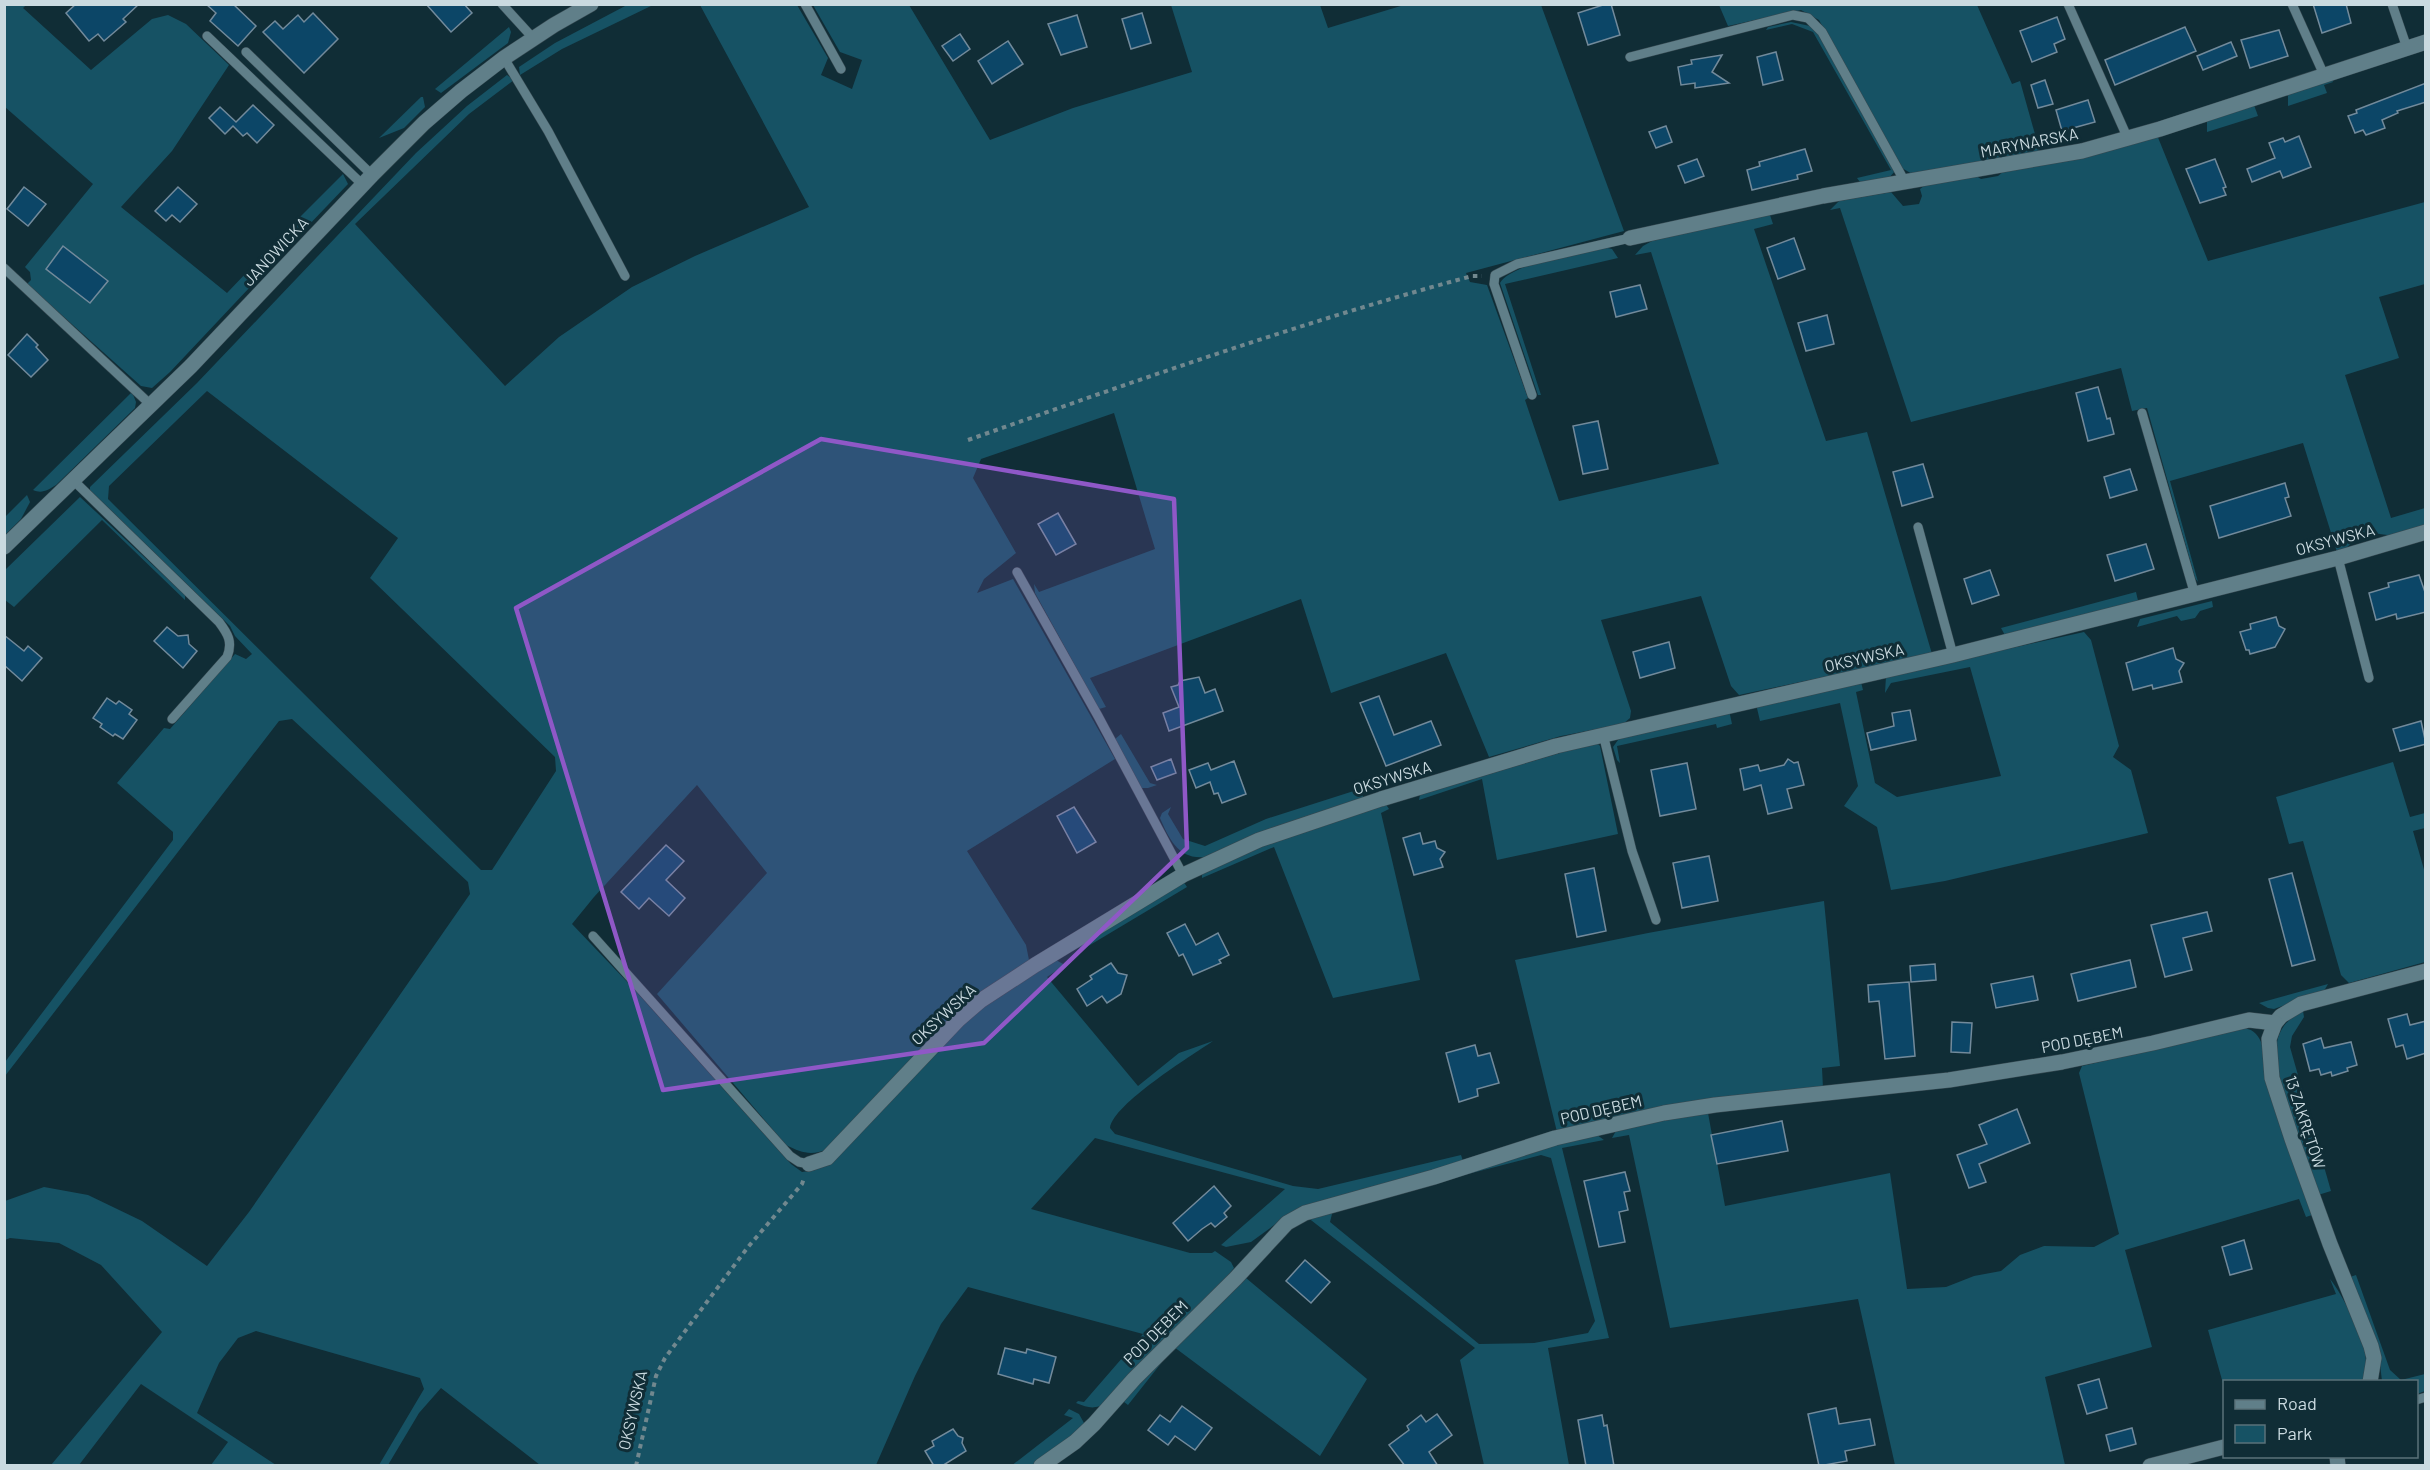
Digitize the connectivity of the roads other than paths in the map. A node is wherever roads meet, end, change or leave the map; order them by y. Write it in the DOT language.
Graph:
graph roads {
  1 [pos="502,4"];
  2 [pos="591,4"];
  3 [pos="805,4"];
  4 [pos="2068,4"];
  5 [pos="2292,4"];
  6 [pos="2392,4"];
  7 [pos="207,36"];
  8 [pos="533,38"];
  9 [pos="2426,42"];
  10 [pos="2407,48"];
  11 [pos="246,52"];
  12 [pos="1629,57"];
  13 [pos="504,58"];
  14 [pos="841,69"];
  15 [pos="2324,75"];
  16 [pos="2128,139"];
  17 [pos="367,180"];
  18 [pos="1905,182"];
  19 [pos="1630,238"];
  20 [pos="4,268"];
  21 [pos="625,276"];
  22 [pos="1532,395"];
  23 [pos="151,405"];
  24 [pos="2142,413"];
  25 [pos="73,480"];
  26 [pos="1918,527"];
  27 [pos="2426,532"];
  28 [pos="4,548"];
  29 [pos="2338,558"];
  30 [pos="1017,572"];
  31 [pos="2195,595"];
  32 [pos="1953,655"];
  33 [pos="2370,678"];
  34 [pos="172,719"];
  35 [pos="1603,734"];
  36 [pos="1183,875"];
  37 [pos="1656,920"];
  38 [pos="593,936"];
  39 [pos="2426,971"];
  40 [pos="2275,1023"];
  41 [pos="809,1164"];
  42 [pos="2370,1380"];
  43 [pos="2223,1447"];
  44 [pos="1041,1466"];
  45 [pos="2150,1466"];
  1 -- 8 [label="lane"];
  2 -- 8 [label="street, JANOWICKA"];
  3 -- 14 [label="lane"];
  4 -- 16 [label="lane"];
  5 -- 15 [label="lane"];
  6 -- 10 [label="lane"];
  7 -- 17 [label="lane"];
  8 -- 13 [label="street, JANOWICKA"];
  9 -- 10 [label="street, MARYNARSKA"];
  10 -- 15 [label="street, MARYNARSKA"];
  11 -- 17 [label="lane"];
  12 -- 18 [label="lane"];
  13 -- 17 [label="street, JANOWICKA"];
  13 -- 21 [label="lane"];
  15 -- 16 [label="street, MARYNARSKA"];
  16 -- 18 [label="street, MARYNARSKA"];
  17 -- 23 [label="street, JANOWICKA"];
  18 -- 19 [label="street, MARYNARSKA"];
  19 -- 22 [label="lane"];
  20 -- 23 [label="lane"];
  23 -- 25 [label="street, JANOWICKA"];
  24 -- 31 [label="lane"];
  25 -- 28 [label="street, JANOWICKA"];
  25 -- 34 [label="lane"];
  26 -- 32 [label="lane"];
  27 -- 29 [label="street, OKSYWSKA"];
  29 -- 31 [label="street, OKSYWSKA"];
  29 -- 33 [label="lane"];
  30 -- 36 [label="lane"];
  31 -- 32 [label="street, OKSYWSKA"];
  32 -- 35 [label="street, OKSYWSKA"];
  35 -- 36 [label="street, OKSYWSKA"];
  35 -- 37 [label="lane"];
  36 -- 41 [label="street, OKSYWSKA"];
  38 -- 41 [label="lane"];
  39 -- 40 [label="street"];
  40 -- 42 [label="street, 13 ZAKRĘTÓW"];
  40 -- 44 [label="street, POD DĘBEM"];
  43 -- 45 [label="street"];
}
